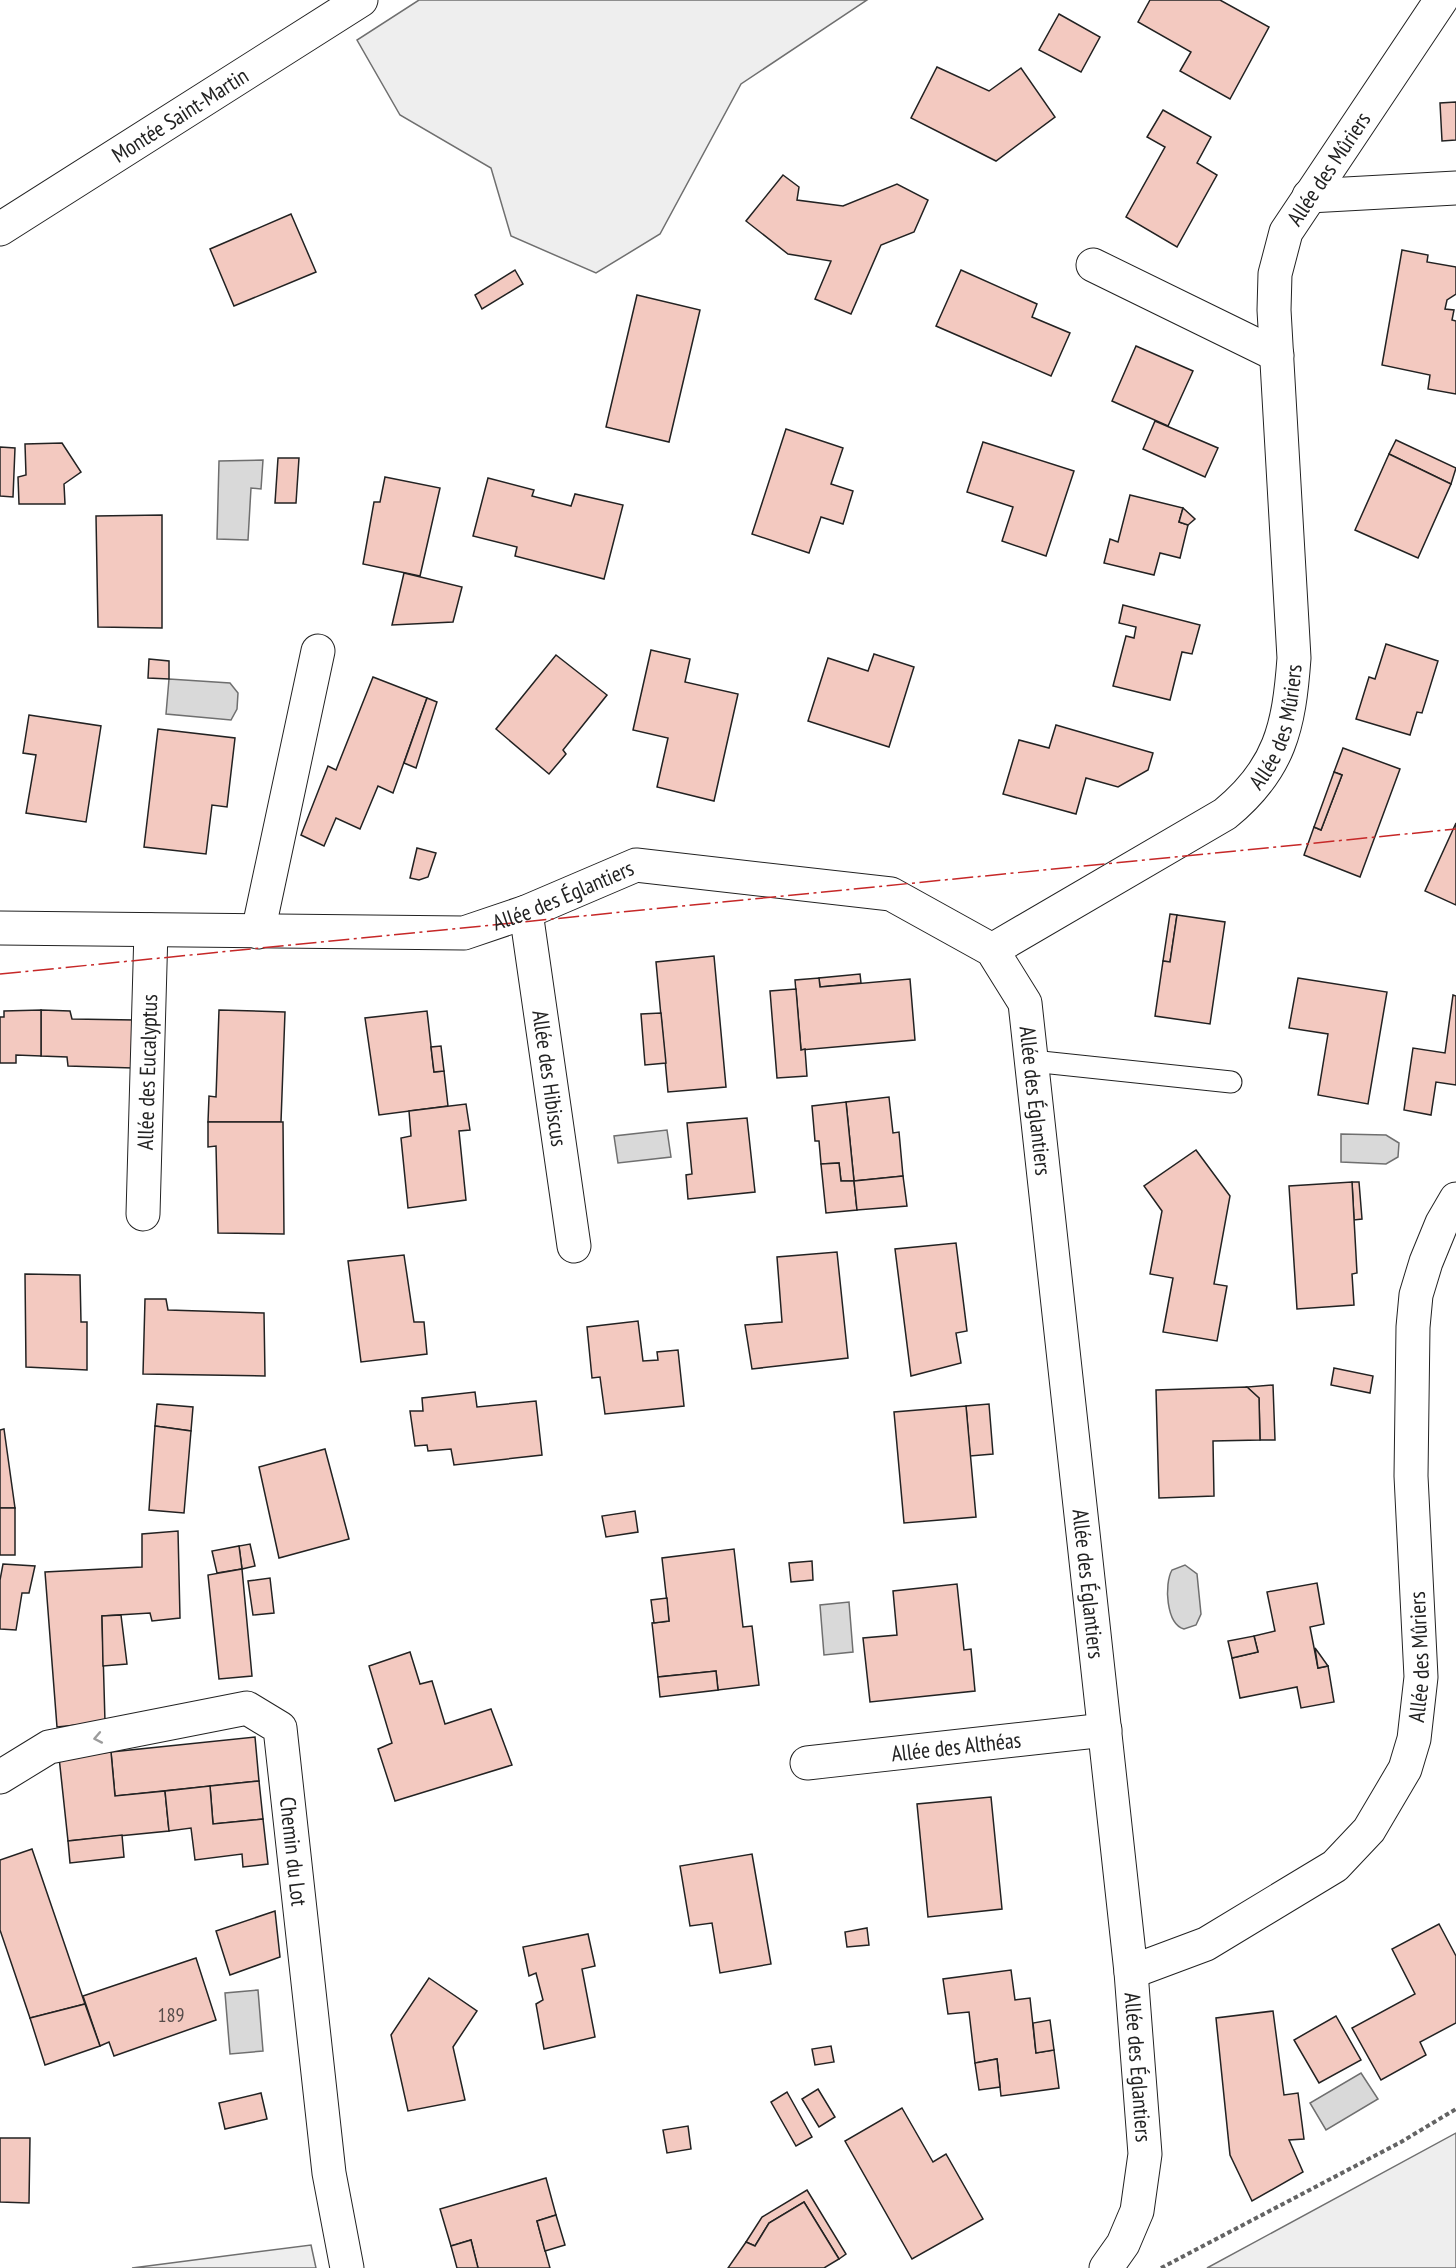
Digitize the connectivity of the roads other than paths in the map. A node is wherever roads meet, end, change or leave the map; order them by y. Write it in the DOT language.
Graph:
graph roads {
  1 [pos="361,0"];
  2 [pos="1441,0"];
  3 [pos="1456,188"];
  4 [pos="1309,196"];
  5 [pos="0,229"];
  6 [pos="1093,265"];
  7 [pos="1277,355"];
  8 [pos="318,651"];
  9 [pos="526,912"];
  10 [pos="0,928"];
  11 [pos="151,930"];
  12 [pos="258,932"];
  13 [pos="992,950"];
  14 [pos="1032,1061"];
  15 [pos="1231,1082"];
  16 [pos="1456,1199"];
  17 [pos="143,1214"];
  18 [pos="574,1246"];
  19 [pos="1105,1730"];
  20 [pos="807,1763"];
  21 [pos="0,1777"];
  22 [pos="1131,1972"];
  23 [pos="347,2268"];
  24 [pos="1106,2268"];
  1 -- 5 [label="street, Montée Saint-Martin"];
  2 -- 4 [label="street, Allée des Mûriers"];
  3 -- 4 [label="street"];
  4 -- 7 [label="street, Allée des Mûriers"];
  6 -- 7 [label="street"];
  7 -- 13 [label="street, Allée des Mûriers"];
  8 -- 12 [label="street"];
  9 -- 12 [label="street, Allée des Églantiers"];
  9 -- 13 [label="street, Allée des Églantiers"];
  9 -- 18 [label="street, Allée des Hibiscus"];
  10 -- 11 [label="street, Allée des Églantiers"];
  11 -- 12 [label="street, Allée des Églantiers"];
  11 -- 17 [label="street, Allée des Eucalyptus"];
  13 -- 14 [label="street, Allée des Églantiers"];
  14 -- 15 [label="lane"];
  14 -- 19 [label="street, Allée des Églantiers"];
  16 -- 22 [label="street, Allée des Mûriers"];
  19 -- 20 [label="street, Allée des Althéas"];
  19 -- 22 [label="street, Allée des Églantiers"];
  23 -- 21 [label="street, Chemin du Lot, one-way"];
  22 -- 24 [label="street, Allée des Églantiers"];
}
